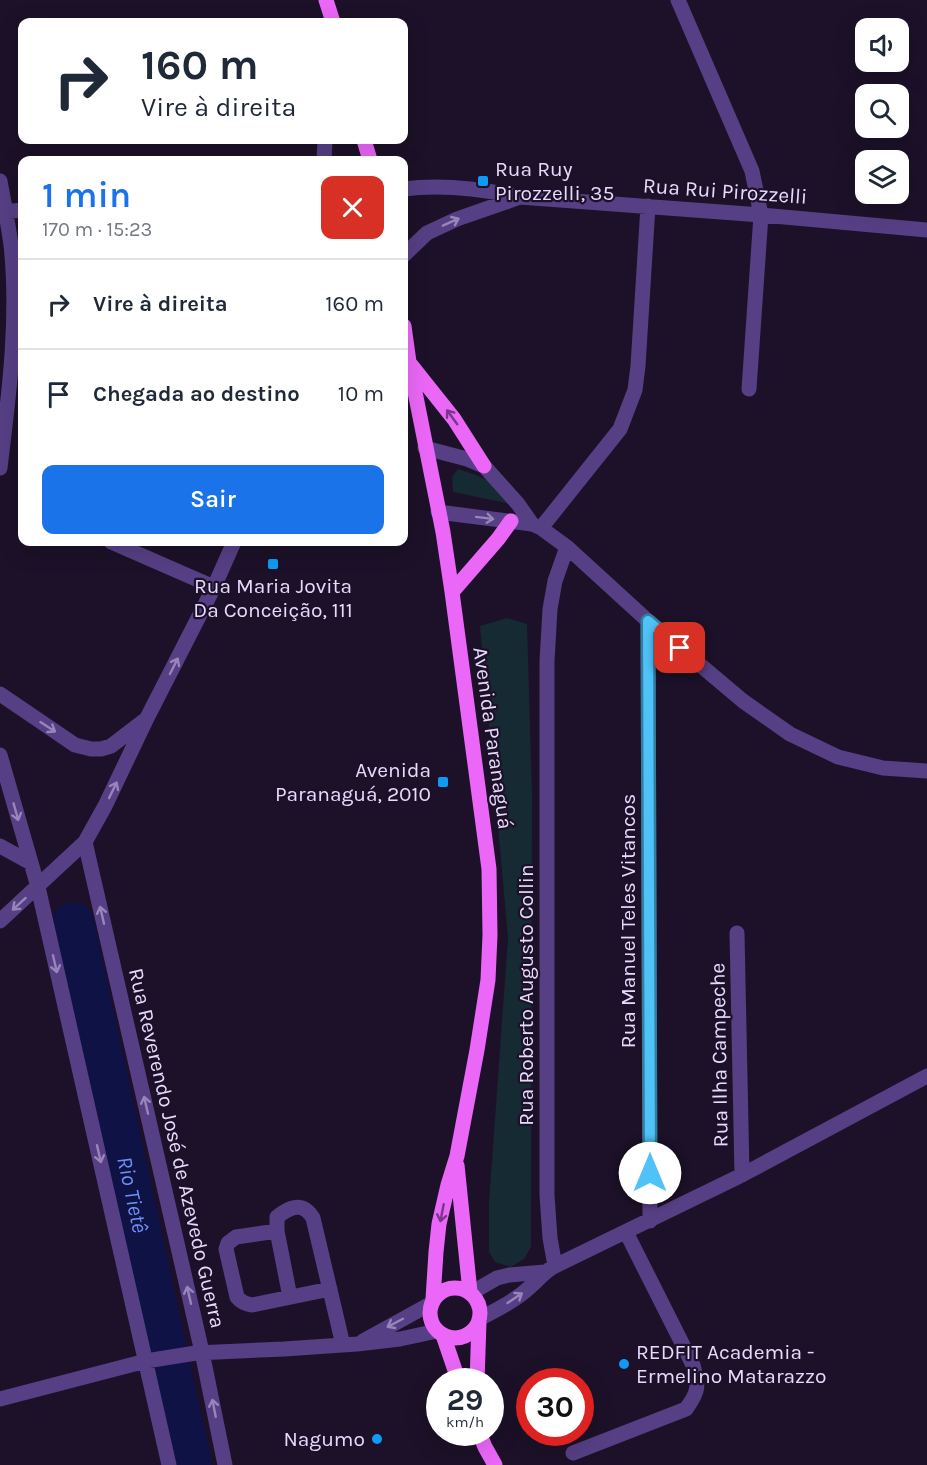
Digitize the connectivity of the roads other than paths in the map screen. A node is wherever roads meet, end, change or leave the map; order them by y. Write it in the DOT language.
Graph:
graph roads {
  1 [pos="325,0"];
  2 [pos="678,0"];
  3 [pos="324,18"];
  4 [pos="332,18"];
  5 [pos="0,182"];
  6 [pos="408,188"];
  7 [pos="520,197"];
  8 [pos="648,206"];
  9 [pos="18,210"];
  10 [pos="5,212"];
  11 [pos="760,214"];
  12 [pos="927,230"];
  13 [pos="408,251"];
  14 [pos="408,364"];
  15 [pos="408,371"];
  16 [pos="5,373"];
  17 [pos="749,389"];
  18 [pos="425,448"];
  19 [pos="484,466"];
  20 [pos="0,468"];
  21 [pos="438,512"];
  22 [pos="511,521"];
  23 [pos="537,526"];
  24 [pos="120,546"];
  25 [pos="232,546"];
  26 [pos="567,547"];
  27 [pos="214,587"];
  28 [pos="452,592"];
  29 [pos="648,621"];
  30 [pos="0,694"];
  31 [pos="147,718"];
  32 [pos="0,755"];
  33 [pos="927,771"];
  34 [pos="85,842"];
  35 [pos="0,846"];
  36 [pos="31,863"];
  37 [pos="38,887"];
  38 [pos="0,921"];
  39 [pos="737,933"];
  40 [pos="927,1076"];
  41 [pos="457,1156"];
  42 [pos="742,1175"];
  43 [pos="650,1221"];
  44 [pos="277,1231"];
  45 [pos="626,1232"];
  46 [pos="550,1269"];
  47 [pos="330,1289"];
  48 [pos="470,1292"];
  49 [pos="290,1297"];
  50 [pos="433,1301"];
  51 [pos="480,1320"];
  52 [pos="440,1333"];
  53 [pos="350,1345"];
  54 [pos="199,1352"];
  55 [pos="149,1360"];
  56 [pos="454,1368"];
  57 [pos="478,1368"];
  58 [pos="0,1399"];
  59 [pos="484,1446"];
  60 [pos="573,1453"];
  61 [pos="169,1465"];
  62 [pos="225,1465"];
  63 [pos="495,1465"];
  1 -- 3 [label="street"];
  1 -- 4 [label="main road"];
  2 -- 11 [label="street"];
  5 -- 10 [label="street"];
  6 -- 7 [label="street, Rua Rui Pirozzelli"];
  7 -- 8 [label="street, Rua Rui Pirozzelli"];
  13 -- 7 [label="street, Rua Rui Pirozzelli, one-way"];
  8 -- 11 [label="street, Rua Rui Pirozzelli"];
  8 -- 23 [label="street"];
  9 -- 10 [label="street"];
  10 -- 16 [label="street"];
  11 -- 12 [label="street, Rua Rui Pirozzelli"];
  11 -- 17 [label="street"];
  19 -- 14 [label="main road, one-way"];
  15 -- 18 [label="main road, Avenida Paranaguá"];
  16 -- 20 [label="street"];
  18 -- 19 [label="street"];
  18 -- 21 [label="main road, Avenida Paranaguá"];
  19 -- 23 [label="street"];
  21 -- 22 [label="street, one-way"];
  21 -- 28 [label="main road, Avenida Paranaguá"];
  22 -- 23 [label="street"];
  22 -- 28 [label="main road"];
  23 -- 26 [label="street"];
  24 -- 27 [label="street"];
  25 -- 27 [label="street"];
  26 -- 29 [label="street"];
  26 -- 46 [label="street, Rua Roberto Augusto Collin"];
  31 -- 27 [label="street, one-way"];
  28 -- 41 [label="main road, Avenida Paranaguá"];
  29 -- 33 [label="street"];
  29 -- 43 [label="street, Rua Manuel Teles Vitancos"];
  30 -- 31 [label="street, one-way"];
  34 -- 31 [label="street, one-way"];
  32 -- 36 [label="street, one-way"];
  34 -- 37 [label="street"];
  54 -- 34 [label="street, Rua Reverendo José de Azevedo Guerra, one-way"];
  35 -- 36 [label="street"];
  36 -- 37 [label="street"];
  37 -- 38 [label="street, one-way"];
  37 -- 55 [label="street, one-way"];
  39 -- 42 [label="street, Rua Ilha Campeche"];
  40 -- 42 [label="street"];
  41 -- 48 [label="main road, Avenida Paranaguá"];
  41 -- 50 [label="main road, Avenida Paranaguá, one-way"];
  42 -- 43 [label="street"];
  43 -- 45 [label="street"];
  44 -- 47 [label="street"];
  44 -- 49 [label="street"];
  44 -- 49 [label="street"];
  45 -- 46 [label="street"];
  45 -- 60 [label="street"];
  46 -- 48 [label="street"];
  51 -- 46 [label="street, one-way"];
  47 -- 49 [label="street"];
  47 -- 53 [label="street"];
  48 -- 50 [label="main road"];
  48 -- 51 [label="main road"];
  50 -- 52 [label="main road"];
  50 -- 53 [label="street, one-way"];
  51 -- 52 [label="main road"];
  51 -- 57 [label="main road"];
  52 -- 53 [label="street"];
  52 -- 56 [label="main road"];
  53 -- 54 [label="street"];
  54 -- 55 [label="street"];
  62 -- 54 [label="street, Rua Reverendo José de Azevedo Guerra, one-way"];
  55 -- 58 [label="street"];
  55 -- 61 [label="street"];
  59 -- 63 [label="main road"];
}
